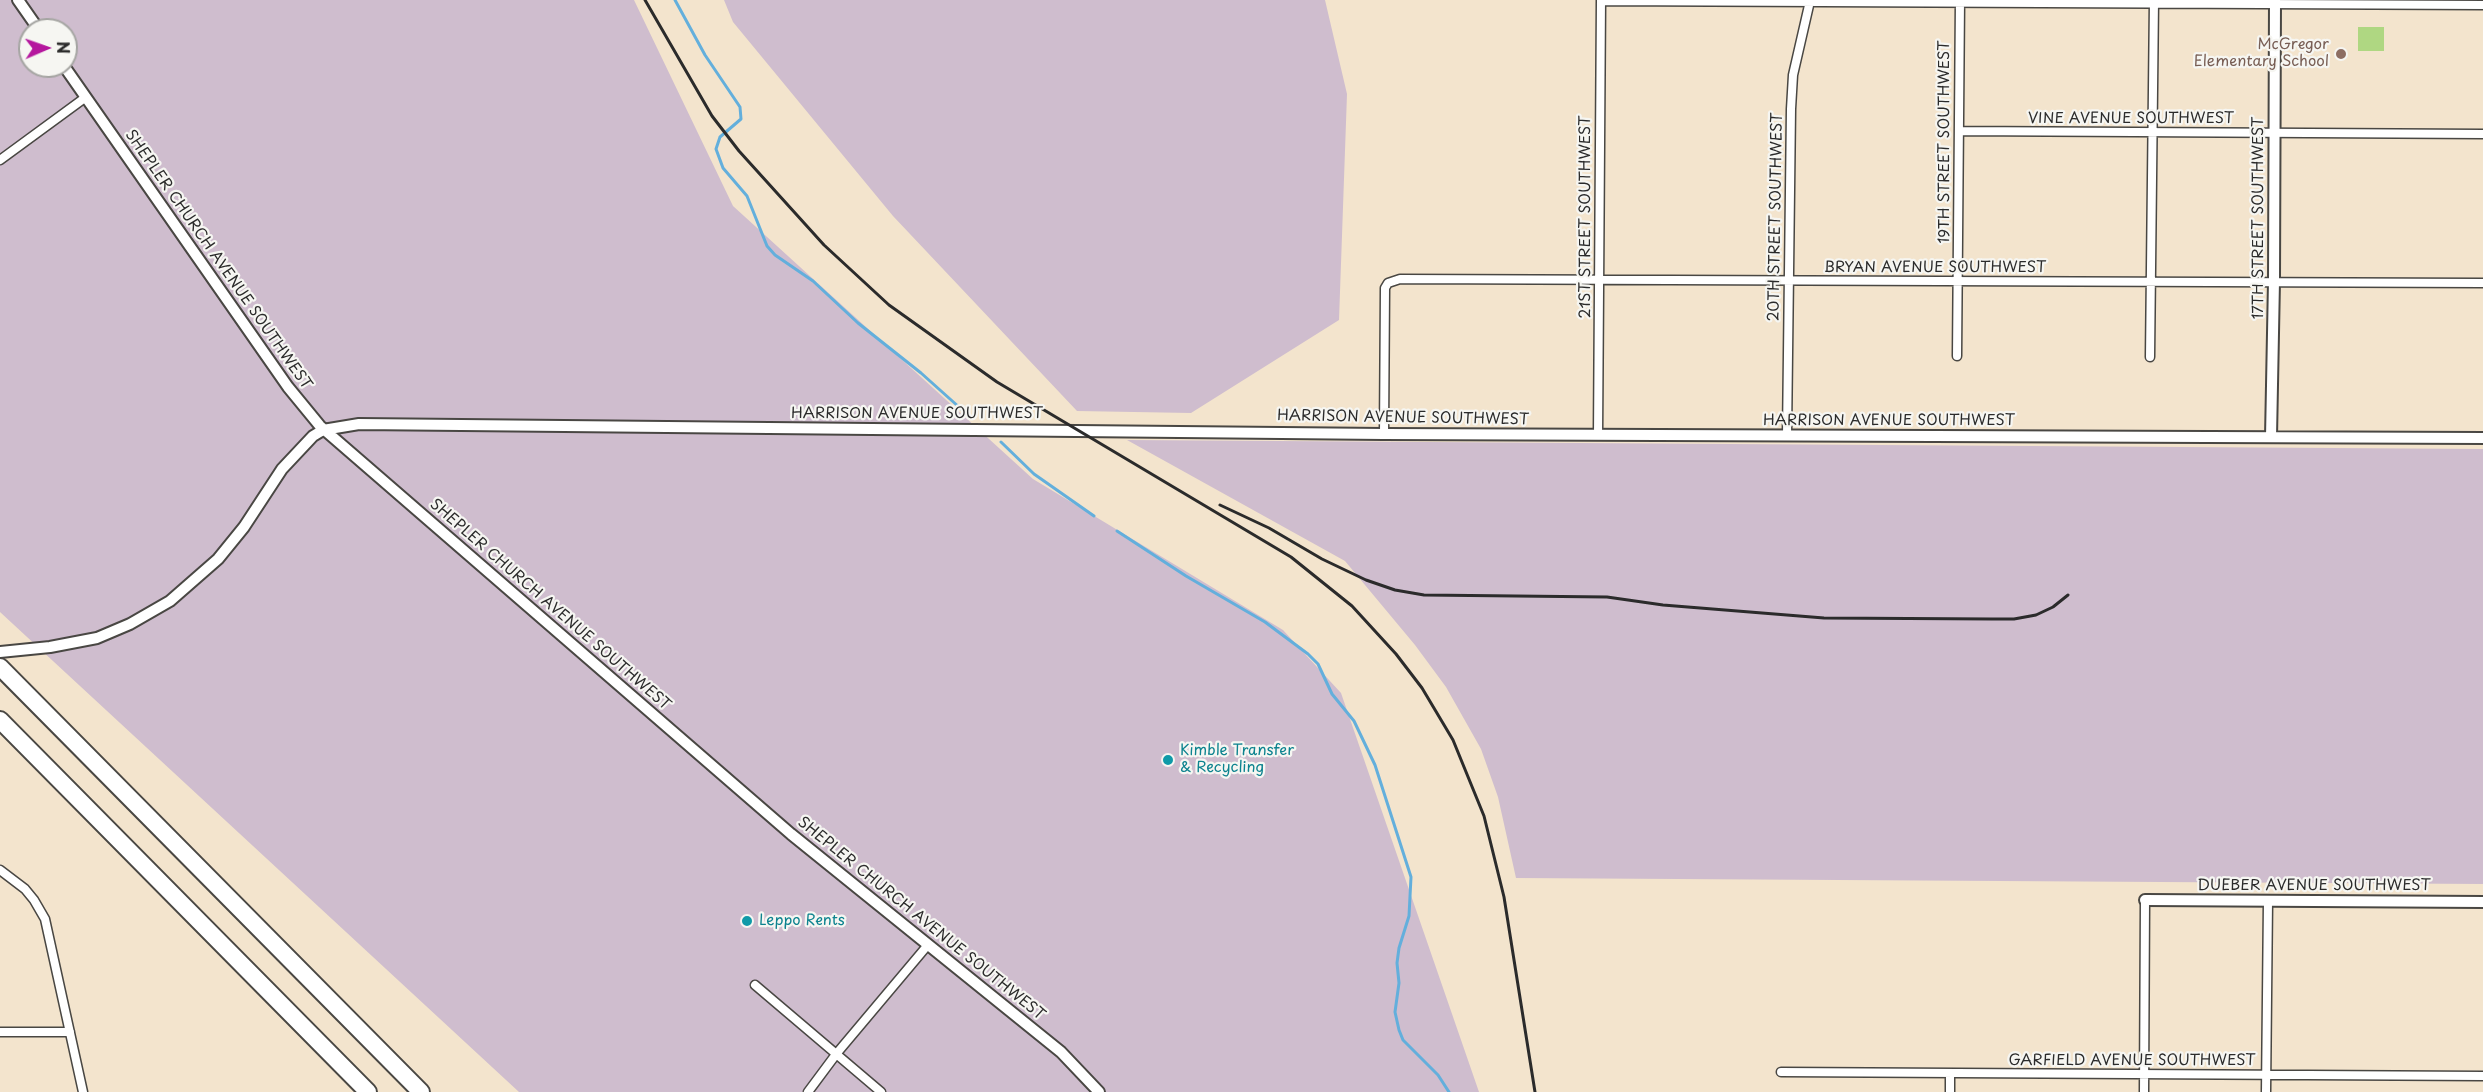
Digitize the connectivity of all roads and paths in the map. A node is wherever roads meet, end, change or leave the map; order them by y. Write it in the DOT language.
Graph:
graph roads {
  1 [pos="18,0"];
  2 [pos="1601,1"];
  3 [pos="1810,1"];
  4 [pos="1960,1"];
  5 [pos="2154,2"];
  6 [pos="2275,2"];
  7 [pos="2483,4"];
  8 [pos="31,18"];
  9 [pos="73,78"];
  10 [pos="86,97"];
  11 [pos="1960,131"];
  12 [pos="2153,133"];
  13 [pos="2274,133"];
  14 [pos="2483,134"];
  15 [pos="0,160"];
  16 [pos="1599,280"];
  17 [pos="1789,281"];
  18 [pos="1958,281"];
  19 [pos="2274,281"];
  20 [pos="2151,282"];
  21 [pos="2483,283"];
  22 [pos="1957,356"];
  23 [pos="2150,357"];
  24 [pos="323,430"];
  25 [pos="1384,434"];
  26 [pos="1598,435"];
  27 [pos="1787,435"];
  28 [pos="2271,437"];
  29 [pos="2483,438"];
  30 [pos="0,652"];
  31 [pos="0,667"];
  32 [pos="0,720"];
  33 [pos="0,870"];
  34 [pos="2145,900"];
  35 [pos="2268,901"];
  36 [pos="2483,902"];
  37 [pos="927,946"];
  38 [pos="756,985"];
  39 [pos="0,1032"];
  40 [pos="70,1032"];
  41 [pos="837,1053"];
  42 [pos="1781,1072"];
  43 [pos="1950,1073"];
  44 [pos="2144,1074"];
  45 [pos="2266,1075"];
  46 [pos="2483,1076"];
  47 [pos="83,1092"];
  48 [pos="368,1092"];
  49 [pos="421,1092"];
  50 [pos="808,1092"];
  51 [pos="881,1092"];
  52 [pos="1098,1092"];
  53 [pos="1950,1092"];
  54 [pos="2144,1092"];
  55 [pos="2266,1092"];
  1 -- 8 [label="street"];
  2 -- 3 [label="street"];
  2 -- 16 [label="street, 21ST STREET SOUTHWEST"];
  3 -- 4 [label="street"];
  3 -- 17 [label="street, 20TH STREET SOUTHWEST"];
  4 -- 5 [label="street"];
  4 -- 11 [label="street, 19TH STREET SOUTHWEST"];
  5 -- 6 [label="street"];
  5 -- 12 [label="street"];
  6 -- 7 [label="street"];
  6 -- 13 [label="street, 17TH STREET SOUTHWEST"];
  9 -- 10 [label="street, SHEPLER CHURCH AVENUE SOUTHWEST"];
  10 -- 15 [label="street"];
  10 -- 24 [label="street, SHEPLER CHURCH AVENUE SOUTHWEST"];
  11 -- 12 [label="street, VINE AVENUE SOUTHWEST"];
  11 -- 18 [label="street, 19TH STREET SOUTHWEST"];
  12 -- 13 [label="street, VINE AVENUE SOUTHWEST"];
  12 -- 20 [label="street"];
  13 -- 14 [label="street, VINE AVENUE SOUTHWEST"];
  13 -- 19 [label="street, 17TH STREET SOUTHWEST"];
  16 -- 17 [label="street, BRYAN AVENUE SOUTHWEST"];
  16 -- 25 [label="street, BRYAN AVENUE SOUTHWEST"];
  16 -- 26 [label="street, 21ST STREET SOUTHWEST"];
  17 -- 18 [label="street, BRYAN AVENUE SOUTHWEST"];
  17 -- 27 [label="street, 20TH STREET SOUTHWEST"];
  18 -- 20 [label="street, BRYAN AVENUE SOUTHWEST"];
  18 -- 22 [label="street, 19TH STREET SOUTHWEST"];
  19 -- 20 [label="street, BRYAN AVENUE SOUTHWEST"];
  19 -- 21 [label="street, BRYAN AVENUE SOUTHWEST"];
  19 -- 28 [label="street, 17TH STREET SOUTHWEST"];
  20 -- 23 [label="street"];
  24 -- 25 [label="street, HARRISON AVENUE SOUTHWEST"];
  24 -- 30 [label="street"];
  24 -- 37 [label="street, SHEPLER CHURCH AVENUE SOUTHWEST"];
  25 -- 26 [label="street, HARRISON AVENUE SOUTHWEST"];
  26 -- 27 [label="street, HARRISON AVENUE SOUTHWEST"];
  27 -- 28 [label="street, HARRISON AVENUE SOUTHWEST"];
  28 -- 29 [label="street, HARRISON AVENUE SOUTHWEST"];
  31 -- 49 [label="highway"];
  32 -- 48 [label="highway"];
  33 -- 40 [label="street"];
  34 -- 35 [label="street, DUEBER AVENUE SOUTHWEST"];
  34 -- 44 [label="street"];
  35 -- 36 [label="street, DUEBER AVENUE SOUTHWEST"];
  35 -- 45 [label="street"];
  37 -- 41 [label="street"];
  37 -- 52 [label="street, SHEPLER CHURCH AVENUE SOUTHWEST"];
  38 -- 41 [label="street"];
  39 -- 40 [label="street"];
  40 -- 47 [label="street"];
  41 -- 50 [label="street"];
  41 -- 51 [label="street"];
  42 -- 43 [label="street, GARFIELD AVENUE SOUTHWEST"];
  43 -- 44 [label="street, GARFIELD AVENUE SOUTHWEST"];
  43 -- 53 [label="street"];
  44 -- 45 [label="street, GARFIELD AVENUE SOUTHWEST"];
  44 -- 54 [label="street"];
  45 -- 46 [label="street, GARFIELD AVENUE SOUTHWEST"];
  45 -- 55 [label="street"];
}
